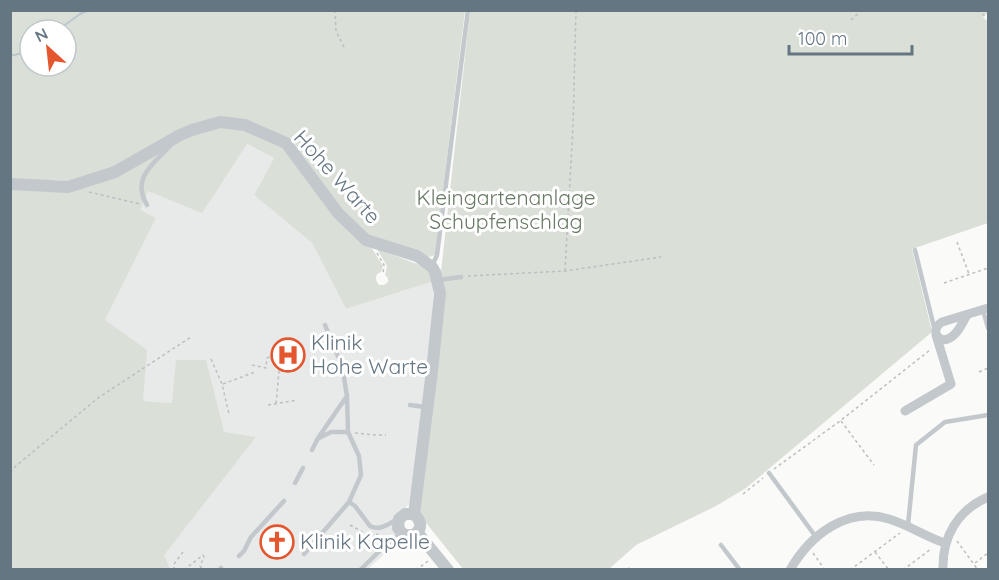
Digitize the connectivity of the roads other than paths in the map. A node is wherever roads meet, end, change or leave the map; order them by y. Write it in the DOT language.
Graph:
graph roads {
  1 [pos="468,10"];
  2 [pos="180,135"];
  3 [pos="10,184"];
  4 [pos="147,205"];
  5 [pos="915,250"];
  6 [pos="432,267"];
  7 [pos="461,277"];
  8 [pos="438,280"];
  9 [pos="986,309"];
  10 [pos="967,315"];
  11 [pos="325,325"];
  12 [pos="988,328"];
  13 [pos="937,336"];
  14 [pos="347,396"];
  15 [pos="410,405"];
  16 [pos="428,407"];
  17 [pos="905,411"];
  18 [pos="988,415"];
  19 [pos="348,432"];
  20 [pos="318,438"];
  21 [pos="312,450"];
  22 [pos="303,468"];
  23 [pos="769,473"];
  24 [pos="295,483"];
  25 [pos="988,497"];
  26 [pos="284,501"];
  27 [pos="350,502"];
  28 [pos="414,514"];
  29 [pos="400,518"];
  30 [pos="908,527"];
  31 [pos="417,532"];
  32 [pos="402,533"];
  33 [pos="816,537"];
  34 [pos="943,542"];
  35 [pos="722,545"];
  36 [pos="304,554"];
  37 [pos="239,555"];
  38 [pos="360,570"];
  39 [pos="448,570"];
  40 [pos="740,570"];
  41 [pos="790,570"];
  42 [pos="943,570"];
  1 -- 6 [label="lane"];
  2 -- 3 [label="street, Hohe Warte"];
  2 -- 4 [label="lane"];
  2 -- 6 [label="street, Hohe Warte"];
  5 -- 13 [label="lane"];
  6 -- 8 [label="street"];
  7 -- 8 [label="lane"];
  8 -- 16 [label="street"];
  9 -- 10 [label="street"];
  9 -- 12 [label="lane"];
  10 -- 13 [label="street"];
  10 -- 13 [label="street"];
  11 -- 14 [label="lane"];
  13 -- 17 [label="street"];
  14 -- 19 [label="lane"];
  14 -- 20 [label="lane"];
  15 -- 16 [label="lane"];
  16 -- 28 [label="street"];
  18 -- 30 [label="lane"];
  19 -- 20 [label="lane"];
  19 -- 27 [label="lane"];
  20 -- 21 [label="lane"];
  22 -- 24 [label="lane"];
  23 -- 33 [label="lane"];
  25 -- 34 [label="street"];
  26 -- 37 [label="lane"];
  27 -- 29 [label="lane"];
  27 -- 36 [label="lane"];
  28 -- 29 [label="street"];
  28 -- 31 [label="street"];
  29 -- 32 [label="street"];
  30 -- 33 [label="street"];
  30 -- 34 [label="street"];
  31 -- 32 [label="street"];
  31 -- 39 [label="street"];
  32 -- 38 [label="lane"];
  33 -- 41 [label="street"];
  34 -- 42 [label="street"];
  35 -- 40 [label="lane"];
}
